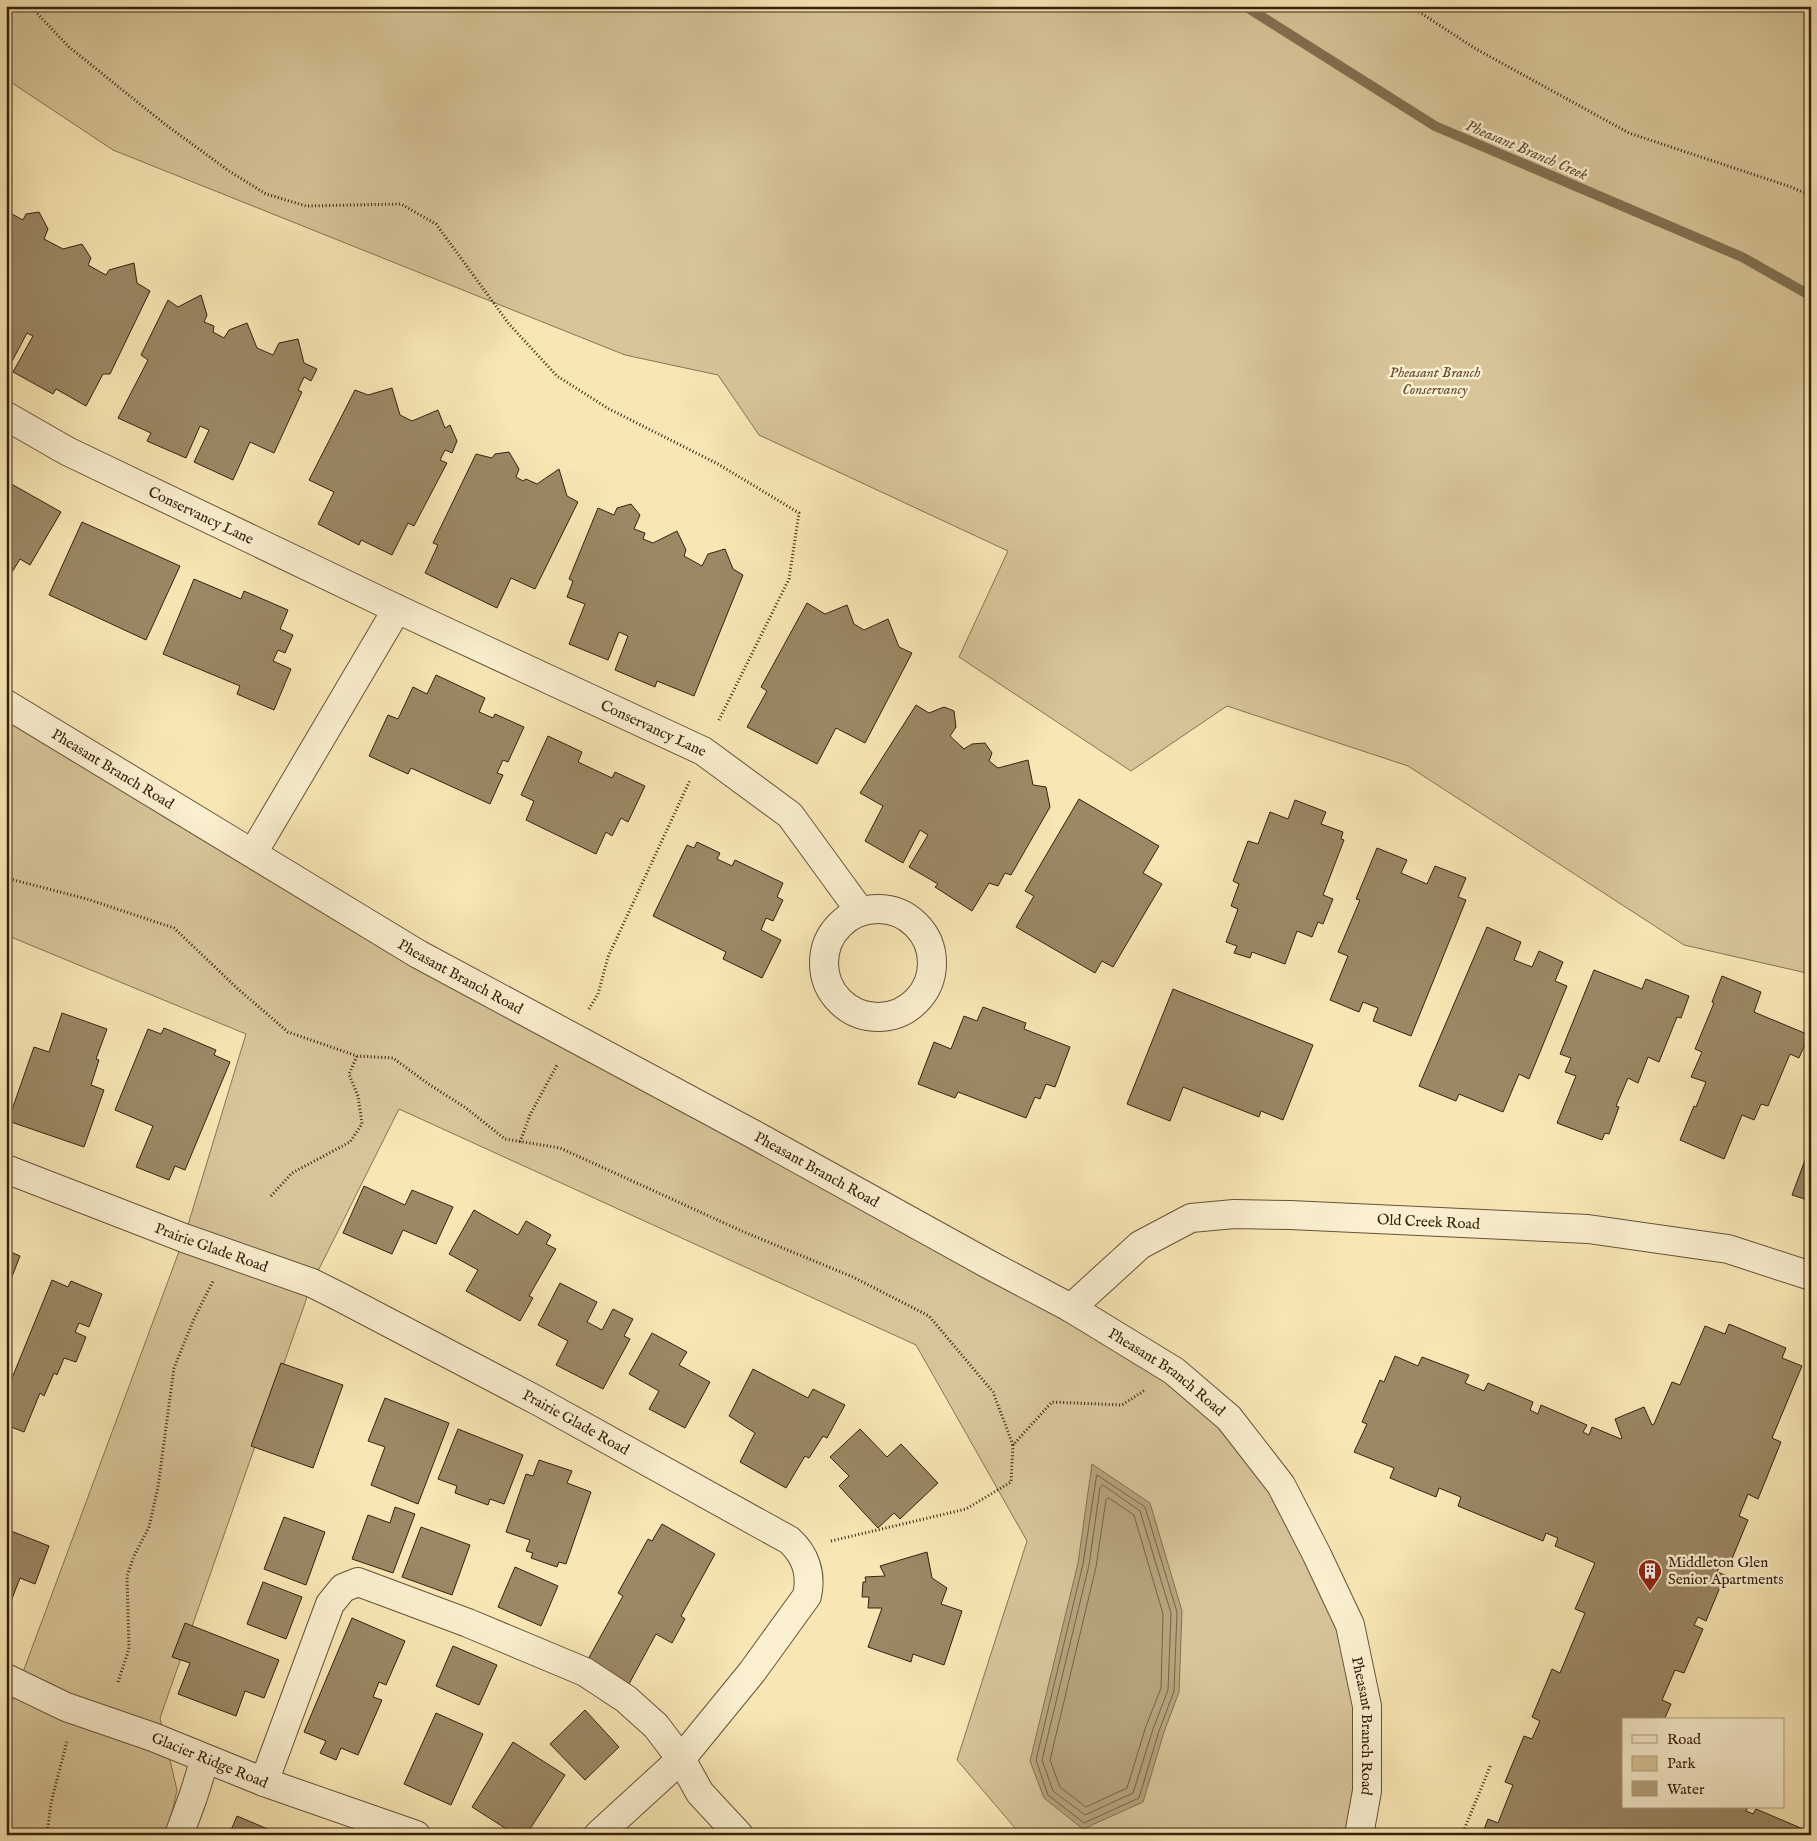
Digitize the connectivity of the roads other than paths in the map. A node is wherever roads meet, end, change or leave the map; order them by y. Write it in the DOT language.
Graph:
graph roads {
  1 [pos="6,416"];
  2 [pos="397,609"];
  3 [pos="6,704"];
  4 [pos="253,853"];
  5 [pos="860,911"];
  6 [pos="6,1170"];
  7 [pos="1811,1276"];
  8 [pos="1071,1308"];
  9 [pos="6,1678"];
  10 [pos="205,1759"];
  11 [pos="681,1759"];
  12 [pos="264,1782"];
  13 [pos="179,1835"];
  14 [pos="416,1835"];
  15 [pos="598,1835"];
  16 [pos="738,1835"];
  17 [pos="1359,1835"];
  1 -- 2 [label="street, Conservancy Lane"];
  2 -- 4 [label="street"];
  2 -- 5 [label="street, Conservancy Lane"];
  3 -- 4 [label="street, Pheasant Branch Road"];
  4 -- 8 [label="street, Pheasant Branch Road"];
  6 -- 11 [label="street, Prairie Glade Road"];
  7 -- 8 [label="street, Old Creek Road"];
  8 -- 17 [label="street, Pheasant Branch Road"];
  9 -- 10 [label="street, Glacier Ridge Road"];
  10 -- 12 [label="street, Glacier Ridge Road"];
  10 -- 13 [label="street"];
  11 -- 12 [label="street"];
  11 -- 15 [label="street"];
  11 -- 16 [label="street"];
  12 -- 14 [label="street, Glacier Ridge Road"];
}
